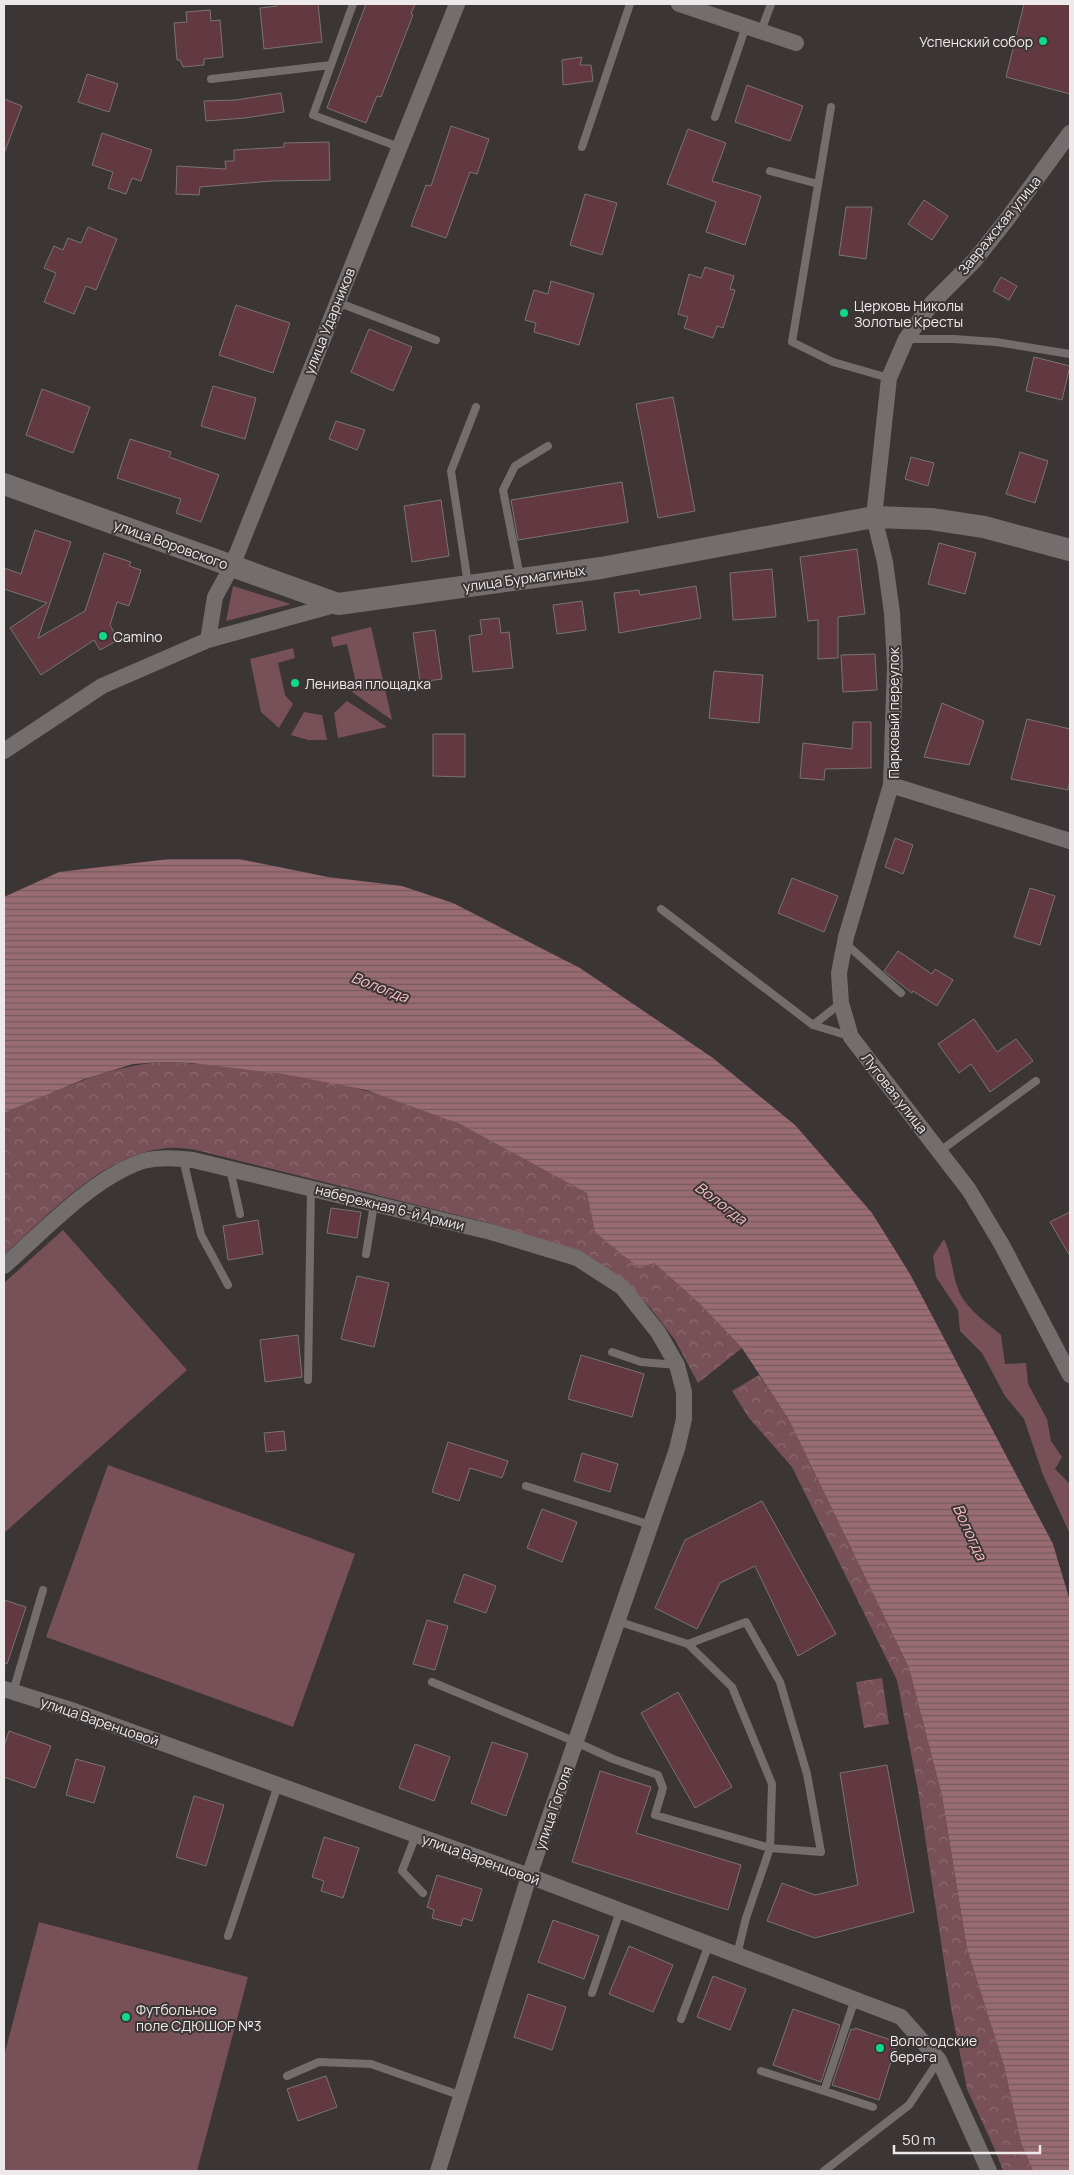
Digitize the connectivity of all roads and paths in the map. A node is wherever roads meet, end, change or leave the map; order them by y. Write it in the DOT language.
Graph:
graph roads {
  1 [pos="353,4"];
  2 [pos="457,4"];
  3 [pos="630,4"];
  4 [pos="680,4"];
  5 [pos="771,4"];
  6 [pos="753,29"];
  7 [pos="796,43"];
  8 [pos="331,65"];
  9 [pos="211,79"];
  10 [pos="831,107"];
  11 [pos="715,117"];
  12 [pos="1070,133"];
  13 [pos="399,147"];
  14 [pos="582,147"];
  15 [pos="770,171"];
  16 [pos="818,184"];
  17 [pos="337,302"];
  18 [pos="436,340"];
  19 [pos="906,340"];
  20 [pos="1070,354"];
  21 [pos="889,378"];
  22 [pos="476,408"];
  23 [pos="548,446"];
  24 [pos="4,484"];
  25 [pos="874,517"];
  26 [pos="1070,550"];
  27 [pos="232,566"];
  28 [pos="520,579"];
  29 [pos="468,586"];
  30 [pos="338,604"];
  31 [pos="208,640"];
  32 [pos="4,751"];
  33 [pos="891,785"];
  34 [pos="1070,841"];
  35 [pos="661,909"];
  36 [pos="844,942"];
  37 [pos="901,993"];
  38 [pos="840,1003"];
  39 [pos="813,1025"];
  40 [pos="851,1036"];
  41 [pos="1036,1081"];
  42 [pos="940,1151"];
  43 [pos="183,1159"];
  44 [pos="230,1169"];
  45 [pos="311,1188"];
  46 [pos="374,1204"];
  47 [pos="240,1214"];
  48 [pos="366,1254"];
  49 [pos="4,1266"];
  50 [pos="228,1285"];
  51 [pos="612,1352"];
  52 [pos="677,1365"];
  53 [pos="1070,1374"];
  54 [pos="308,1380"];
  55 [pos="677,1449"];
  56 [pos="526,1486"];
  57 [pos="651,1525"];
  58 [pos="43,1590"];
  59 [pos="618,1622"];
  60 [pos="688,1644"];
  61 [pos="432,1682"];
  62 [pos="8,1691"];
  63 [pos="576,1742"];
  64 [pos="278,1785"];
  65 [pos="416,1835"];
  66 [pos="770,1848"];
  67 [pos="529,1876"];
  68 [pos="423,1893"];
  69 [pos="620,1910"];
  70 [pos="228,1936"];
  71 [pos="709,1944"];
  72 [pos="737,1955"];
  73 [pos="592,1993"];
  74 [pos="855,1999"];
  75 [pos="681,2018"];
  76 [pos="939,2060"];
  77 [pos="761,2071"];
  78 [pos="287,2076"];
  79 [pos="824,2092"];
  80 [pos="462,2096"];
  81 [pos="873,2107"];
  82 [pos="438,2171"];
  83 [pos="824,2171"];
  84 [pos="989,2171"];
  1 -- 8 [label="lane"];
  2 -- 13 [label="street, улица Ударников"];
  3 -- 14 [label="lane"];
  4 -- 6 [label="street"];
  5 -- 6 [label="lane"];
  6 -- 7 [label="street"];
  6 -- 11 [label="lane"];
  8 -- 9 [label="lane"];
  8 -- 13 [label="lane"];
  10 -- 16 [label="lane"];
  12 -- 19 [label="street, Завражская улица"];
  13 -- 17 [label="street, улица Ударников"];
  15 -- 16 [label="lane"];
  16 -- 21 [label="lane"];
  17 -- 18 [label="lane"];
  17 -- 27 [label="street, улица Ударников"];
  19 -- 20 [label="lane"];
  19 -- 21 [label="street, Завражская улица"];
  21 -- 25 [label="street, Завражская улица"];
  22 -- 29 [label="lane"];
  23 -- 28 [label="lane"];
  24 -- 27 [label="street, улица Воровского"];
  25 -- 26 [label="street, улица Бурмагиных"];
  25 -- 28 [label="street, улица Бурмагиных"];
  25 -- 33 [label="street, Парковый переулок"];
  27 -- 30 [label="street, улица Воровского"];
  27 -- 31 [label="street, улица Ударников"];
  28 -- 29 [label="street, улица Бурмагиных"];
  29 -- 30 [label="street, улица Бурмагиных"];
  30 -- 31 [label="street, улица Бурмагиных"];
  31 -- 32 [label="street, улица Бурмагиных"];
  33 -- 34 [label="street, Парковый переулок"];
  33 -- 36 [label="street, Луговая улица"];
  35 -- 39 [label="lane"];
  36 -- 37 [label="lane"];
  36 -- 38 [label="street, Луговая улица"];
  38 -- 39 [label="lane"];
  38 -- 40 [label="street, Луговая улица"];
  39 -- 40 [label="lane"];
  40 -- 42 [label="street, Луговая улица"];
  41 -- 42 [label="lane"];
  42 -- 53 [label="street, Луговая улица"];
  43 -- 44 [label="street, набережная 6-й Армии"];
  43 -- 49 [label="street, набережная 6-й Армии"];
  43 -- 50 [label="lane"];
  44 -- 45 [label="street, набережная 6-й Армии"];
  44 -- 47 [label="lane"];
  45 -- 46 [label="street, набережная 6-й Армии"];
  45 -- 54 [label="lane"];
  46 -- 48 [label="lane"];
  46 -- 52 [label="street, набережная 6-й Армии"];
  51 -- 52 [label="lane"];
  52 -- 55 [label="street, набережная 6-й Армии"];
  55 -- 57 [label="street, улица Гоголя"];
  56 -- 57 [label="lane"];
  57 -- 59 [label="street, улица Гоголя"];
  58 -- 62 [label="lane"];
  59 -- 60 [label="lane"];
  59 -- 63 [label="street, улица Гоголя"];
  60 -- 66 [label="lane"];
  60 -- 66 [label="lane"];
  61 -- 63 [label="lane"];
  62 -- 64 [label="street, улица Варенцовой"];
  63 -- 66 [label="lane"];
  63 -- 67 [label="street, улица Гоголя"];
  64 -- 65 [label="street, улица Варенцовой"];
  64 -- 70 [label="lane"];
  65 -- 67 [label="street, улица Варенцовой"];
  65 -- 68 [label="lane"];
  66 -- 72 [label="lane"];
  67 -- 69 [label="street, улица Варенцовой"];
  67 -- 80 [label="street, улица Гоголя"];
  69 -- 71 [label="street, улица Варенцовой"];
  69 -- 73 [label="lane"];
  71 -- 72 [label="street, улица Варенцовой"];
  71 -- 75 [label="lane"];
  72 -- 74 [label="street, улица Варенцовой"];
  74 -- 76 [label="street, улица Варенцовой"];
  74 -- 79 [label="lane"];
  76 -- 83 [label="lane"];
  76 -- 84 [label="street"];
  77 -- 79 [label="lane"];
  78 -- 80 [label="lane"];
  79 -- 81 [label="lane"];
  80 -- 82 [label="street, улица Гоголя"];
}
